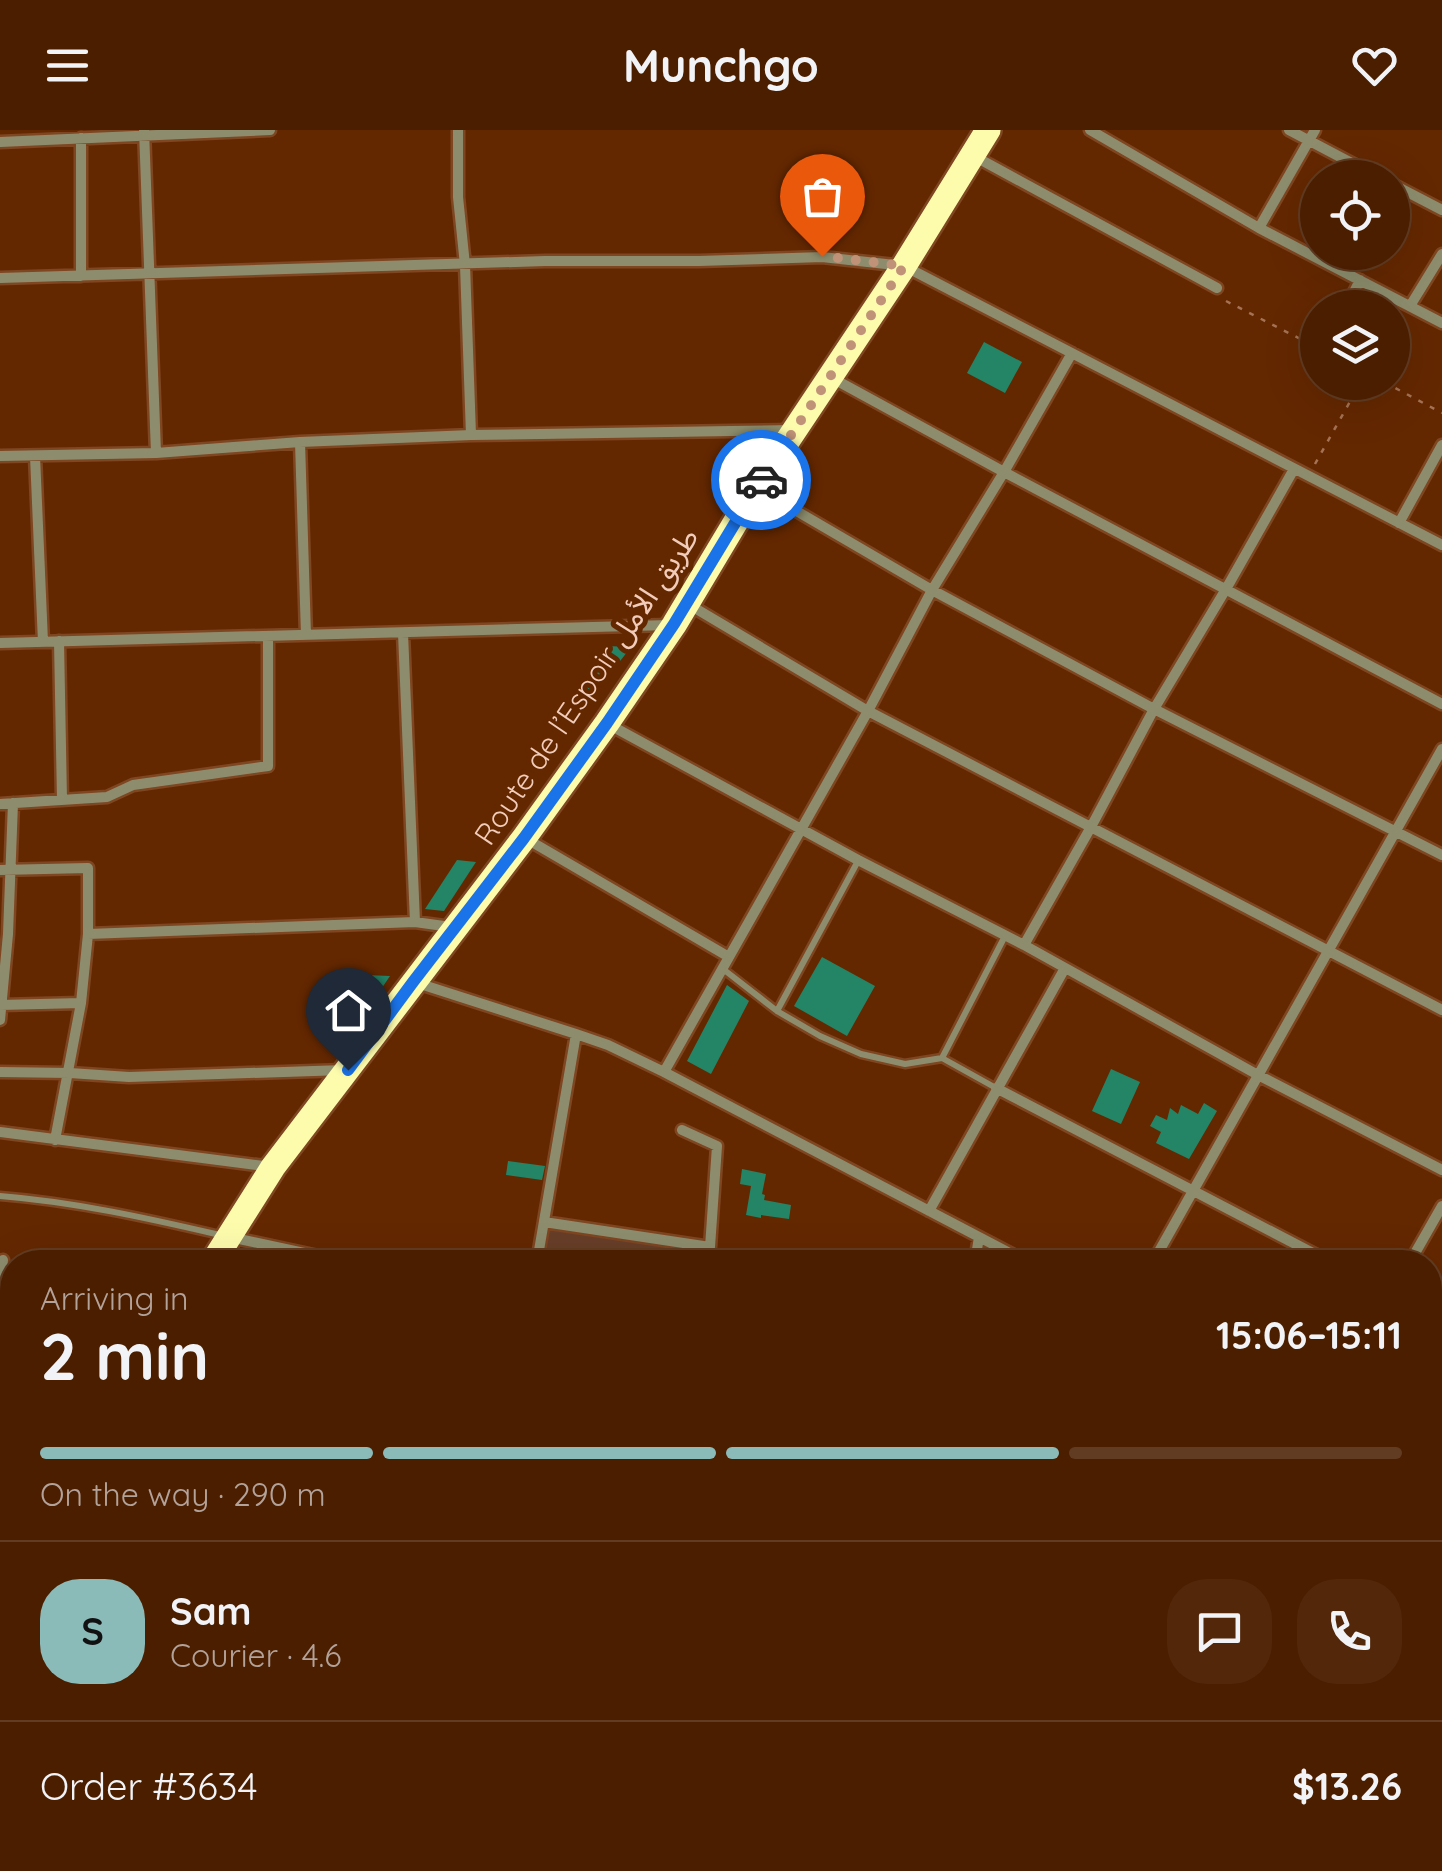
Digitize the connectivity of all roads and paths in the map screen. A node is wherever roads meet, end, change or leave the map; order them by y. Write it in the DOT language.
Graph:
graph roads {
  1 [pos="270,130"];
  2 [pos="458,130"];
  3 [pos="988,130"];
  4 [pos="1090,130"];
  5 [pos="1289,130"];
  6 [pos="144,133"];
  7 [pos="1312,135"];
  8 [pos="80,138"];
  9 [pos="0,142"];
  10 [pos="972,156"];
  11 [pos="1352,160"];
  12 [pos="1410,193"];
  13 [pos="1442,210"];
  14 [pos="1259,228"];
  15 [pos="1442,254"];
  16 [pos="465,265"];
  17 [pos="904,266"];
  18 [pos="148,272"];
  19 [pos="80,276"];
  20 [pos="0,278"];
  21 [pos="1360,280"];
  22 [pos="1217,288"];
  23 [pos="1355,290"];
  24 [pos="1379,290"];
  25 [pos="1410,306"];
  26 [pos="1442,322"];
  27 [pos="1300,339"];
  28 [pos="1072,354"];
  29 [pos="831,378"];
  30 [pos="1410,396"];
  31 [pos="1350,400"];
  32 [pos="1442,413"];
  33 [pos="795,430"];
  34 [pos="471,435"];
  35 [pos="300,442"];
  36 [pos="1442,445"];
  37 [pos="156,453"];
  38 [pos="0,456"];
  39 [pos="35,456"];
  40 [pos="1294,469"];
  41 [pos="1004,472"];
  42 [pos="1308,476"];
  43 [pos="756,488"];
  44 [pos="1399,523"];
  45 [pos="1442,545"];
  46 [pos="932,590"];
  47 [pos="1226,590"];
  48 [pos="680,614"];
  49 [pos="403,632"];
  50 [pos="306,635"];
  51 [pos="268,636"];
  52 [pos="43,642"];
  53 [pos="59,642"];
  54 [pos="0,643"];
  55 [pos="1442,704"];
  56 [pos="1154,709"];
  57 [pos="868,711"];
  58 [pos="607,723"];
  59 [pos="1442,750"];
  60 [pos="62,800"];
  61 [pos="13,803"];
  62 [pos="0,804"];
  63 [pos="1091,827"];
  64 [pos="802,828"];
  65 [pos="1396,831"];
  66 [pos="524,838"];
  67 [pos="1442,854"];
  68 [pos="858,860"];
  69 [pos="5,870"];
  70 [pos="415,922"];
  71 [pos="456,928"];
  72 [pos="4,934"];
  73 [pos="88,934"];
  74 [pos="1005,935"];
  75 [pos="1024,946"];
  76 [pos="1328,950"];
  77 [pos="729,956"];
  78 [pos="722,968"];
  79 [pos="1065,968"];
  80 [pos="413,982"];
  81 [pos="81,1004"];
  82 [pos="1,1005"];
  83 [pos="1442,1010"];
  84 [pos="777,1011"];
  85 [pos="0,1020"];
  86 [pos="576,1034"];
  87 [pos="942,1058"];
  88 [pos="348,1070"];
  89 [pos="0,1072"];
  90 [pos="664,1072"];
  91 [pos="70,1073"];
  92 [pos="1258,1075"];
  93 [pos="996,1088"];
  94 [pos="682,1130"];
  95 [pos="0,1132"];
  96 [pos="55,1140"];
  97 [pos="273,1168"];
  98 [pos="1442,1170"];
  99 [pos="1192,1192"];
  100 [pos="0,1196"];
  101 [pos="1442,1206"];
  102 [pos="928,1211"];
  103 [pos="544,1222"];
  104 [pos="230,1237"];
  105 [pos="979,1238"];
  106 [pos="221,1250"];
  107 [pos="290,1250"];
  108 [pos="538,1250"];
  109 [pos="977,1250"];
  110 [pos="1003,1250"];
  111 [pos="1160,1250"];
  112 [pos="1306,1250"];
  113 [pos="1417,1250"];
  1 -- 6 [label="street"];
  2 -- 16 [label="street"];
  3 -- 10 [label="highway, Route de l’Espoir طريق الأمل"];
  4 -- 14 [label="street"];
  5 -- 7 [label="street"];
  6 -- 8 [label="street"];
  6 -- 18 [label="street"];
  7 -- 11 [label="street"];
  7 -- 14 [label="street"];
  8 -- 9 [label="street"];
  8 -- 19 [label="street"];
  10 -- 17 [label="highway, Route de l’Espoir طريق الأمل"];
  10 -- 22 [label="street"];
  12 -- 13 [label="street"];
  14 -- 21 [label="street"];
  15 -- 25 [label="street"];
  16 -- 17 [label="street"];
  16 -- 18 [label="street"];
  16 -- 34 [label="street"];
  17 -- 28 [label="street"];
  17 -- 29 [label="highway, Route de l’Espoir طريق الأمل"];
  18 -- 19 [label="street"];
  18 -- 37 [label="street"];
  19 -- 20 [label="street"];
  21 -- 23 [label="street"];
  21 -- 24 [label="street"];
  22 -- 27 [label="path"];
  25 -- 26 [label="street"];
  28 -- 40 [label="street"];
  28 -- 41 [label="street"];
  29 -- 33 [label="highway, Route de l’Espoir طريق الأمل"];
  29 -- 41 [label="street"];
  30 -- 32 [label="path"];
  31 -- 42 [label="path"];
  33 -- 34 [label="street"];
  33 -- 43 [label="highway, Route de l’Espoir طريق الأمل"];
  34 -- 35 [label="street"];
  35 -- 37 [label="street"];
  35 -- 50 [label="street"];
  36 -- 44 [label="street"];
  37 -- 39 [label="street"];
  38 -- 39 [label="street"];
  39 -- 52 [label="street"];
  40 -- 42 [label="street"];
  40 -- 47 [label="street"];
  41 -- 46 [label="street"];
  41 -- 47 [label="street"];
  42 -- 44 [label="street"];
  43 -- 46 [label="street"];
  43 -- 48 [label="highway, Route de l’Espoir طريق الأمل"];
  44 -- 45 [label="street"];
  46 -- 56 [label="street"];
  46 -- 57 [label="street"];
  47 -- 55 [label="street"];
  47 -- 56 [label="street"];
  48 -- 49 [label="street"];
  48 -- 57 [label="street"];
  48 -- 58 [label="highway, Route de l’Espoir طريق الأمل"];
  49 -- 50 [label="street"];
  49 -- 70 [label="street"];
  50 -- 51 [label="street"];
  51 -- 53 [label="street"];
  51 -- 60 [label="street"];
  52 -- 53 [label="street"];
  52 -- 54 [label="street"];
  53 -- 60 [label="street"];
  56 -- 63 [label="street"];
  56 -- 65 [label="street"];
  57 -- 63 [label="street"];
  57 -- 64 [label="street"];
  58 -- 64 [label="street"];
  58 -- 66 [label="highway, Route de l’Espoir طريق الأمل"];
  59 -- 65 [label="street"];
  60 -- 61 [label="street"];
  61 -- 62 [label="street"];
  61 -- 69 [label="street"];
  63 -- 75 [label="street"];
  63 -- 76 [label="street"];
  64 -- 68 [label="street"];
  64 -- 77 [label="street"];
  65 -- 67 [label="street"];
  65 -- 76 [label="street"];
  66 -- 71 [label="highway, Route de l’Espoir طريق الأمل"];
  66 -- 77 [label="street"];
  68 -- 74 [label="street"];
  68 -- 84 [label="lane"];
  69 -- 72 [label="street"];
  69 -- 73 [label="street"];
  70 -- 71 [label="street"];
  70 -- 73 [label="street"];
  71 -- 80 [label="highway, Route de l’Espoir طريق الأمل"];
  72 -- 82 [label="street"];
  73 -- 81 [label="street"];
  74 -- 75 [label="street"];
  74 -- 87 [label="lane"];
  75 -- 79 [label="street"];
  76 -- 83 [label="street"];
  76 -- 92 [label="street"];
  77 -- 78 [label="street"];
  78 -- 84 [label="lane"];
  78 -- 90 [label="street"];
  79 -- 92 [label="street"];
  79 -- 93 [label="street"];
  80 -- 86 [label="street"];
  80 -- 88 [label="highway, Route de l’Espoir طريق الأمل"];
  81 -- 82 [label="street"];
  81 -- 91 [label="street"];
  82 -- 85 [label="street"];
  84 -- 87 [label="lane"];
  86 -- 90 [label="street"];
  86 -- 103 [label="street"];
  87 -- 93 [label="lane"];
  88 -- 91 [label="street"];
  88 -- 97 [label="highway, Route de l’Espoir طريق الأمل"];
  89 -- 91 [label="street"];
  90 -- 102 [label="street"];
  91 -- 96 [label="street"];
  92 -- 98 [label="street"];
  92 -- 99 [label="street"];
  93 -- 99 [label="street"];
  93 -- 102 [label="street"];
  94 -- 103 [label="street"];
  95 -- 96 [label="street"];
  96 -- 97 [label="street"];
  97 -- 104 [label="highway, Route de l’Espoir طريق الأمل"];
  99 -- 111 [label="street"];
  99 -- 112 [label="street"];
  100 -- 104 [label="lane"];
  101 -- 113 [label="street"];
  102 -- 105 [label="street"];
  103 -- 108 [label="street"];
  104 -- 106 [label="highway, Route de l’Espoir طريق الأمل"];
  104 -- 107 [label="street"];
  105 -- 109 [label="street"];
  105 -- 110 [label="street"];
}
